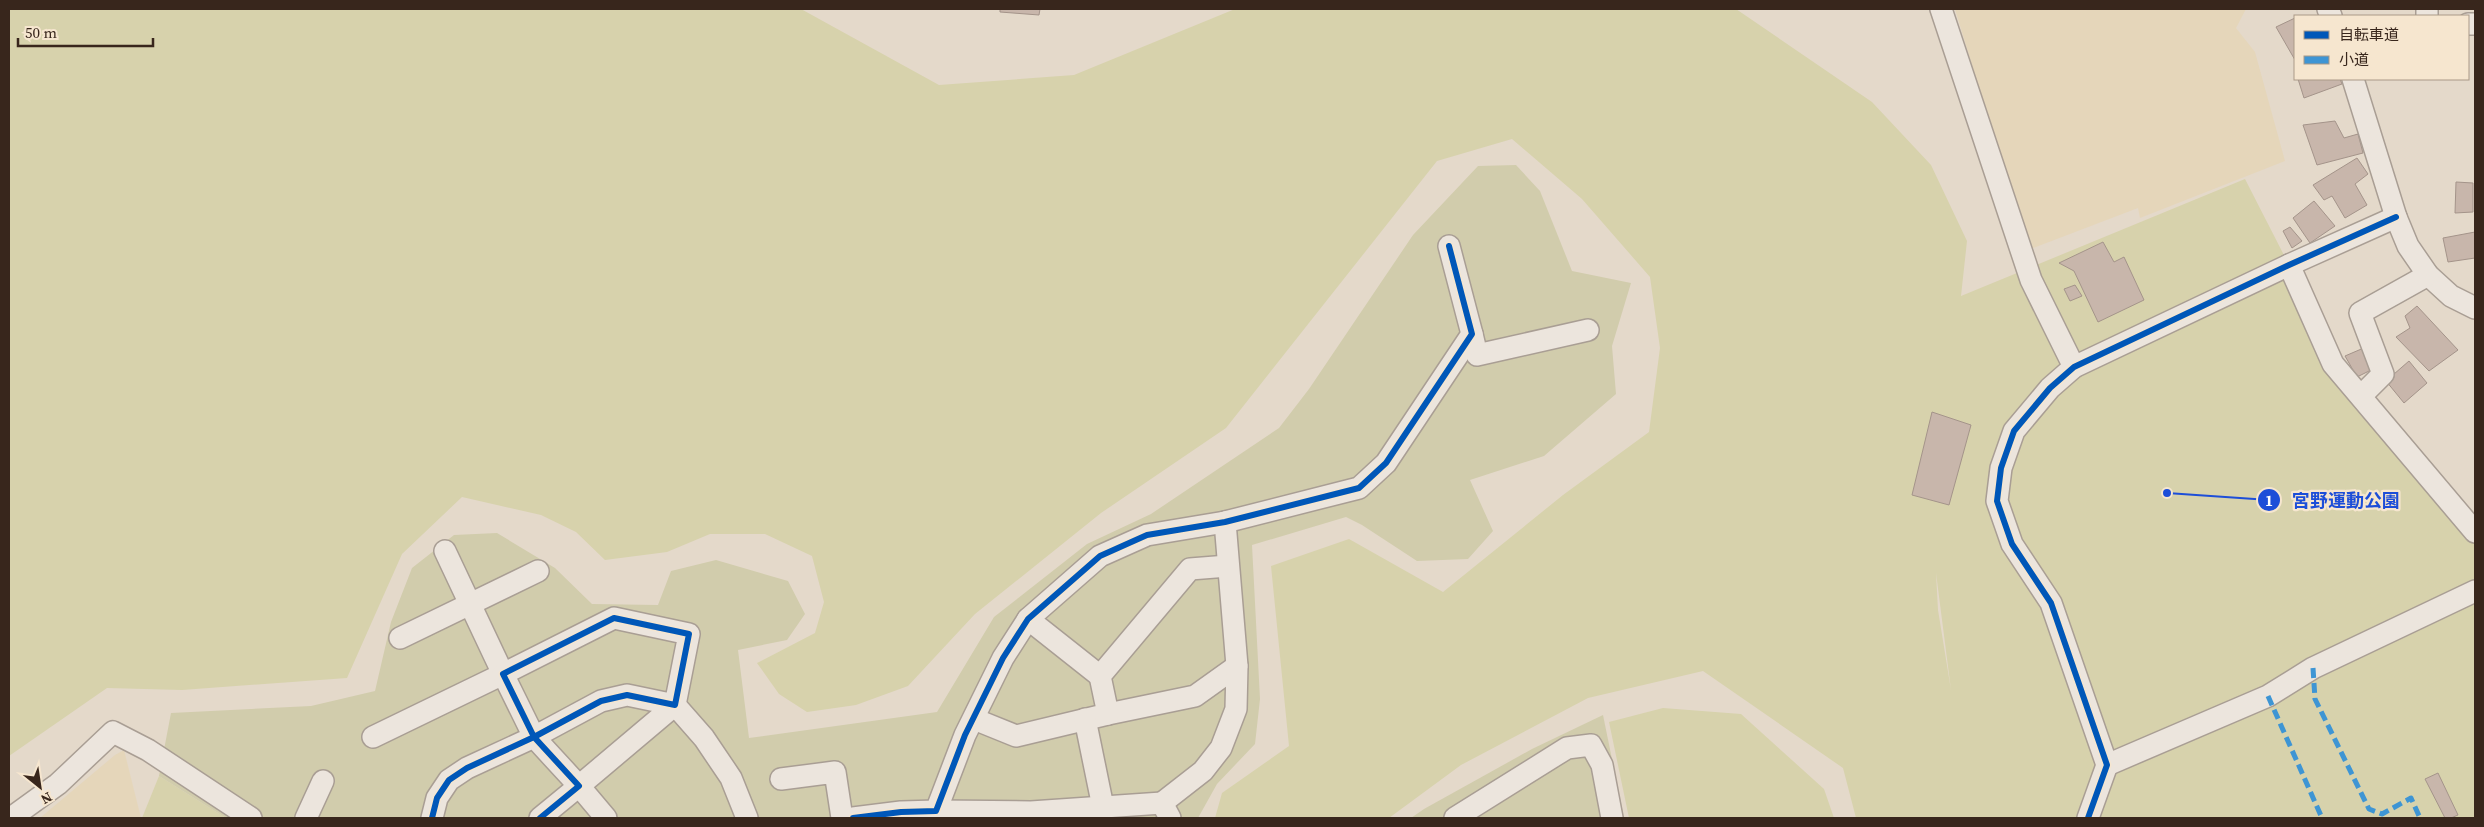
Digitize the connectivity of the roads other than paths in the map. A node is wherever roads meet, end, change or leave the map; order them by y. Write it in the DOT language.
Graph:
graph roads {
  1 [pos="1940,9"];
  2 [pos="2353,80"];
  3 [pos="2396,217"];
  4 [pos="1450,246"];
  5 [pos="2289,265"];
  6 [pos="2428,276"];
  7 [pos="2475,308"];
  8 [pos="1588,330"];
  9 [pos="1472,334"];
  10 [pos="2074,367"];
  11 [pos="2361,396"];
  12 [pos="1224,522"];
  13 [pos="2475,532"];
  14 [pos="445,551"];
  15 [pos="1228,566"];
  16 [pos="538,571"];
  17 [pos="2475,591"];
  18 [pos="471,604"];
  19 [pos="1028,619"];
  20 [pos="400,638"];
  21 [pos="1238,666"];
  22 [pos="503,674"];
  23 [pos="1100,676"];
  24 [pos="675,705"];
  25 [pos="1108,714"];
  26 [pos="974,719"];
  27 [pos="1085,719"];
  28 [pos="373,737"];
  29 [pos="534,737"];
  30 [pos="2107,765"];
  31 [pos="781,779"];
  32 [pos="323,782"];
  33 [pos="579,786"];
  34 [pos="1103,807"];
  35 [pos="1166,810"];
  36 [pos="936,811"];
  37 [pos="11,818"];
  38 [pos="251,818"];
  39 [pos="306,818"];
  40 [pos="432,818"];
  41 [pos="540,818"];
  42 [pos="606,818"];
  43 [pos="747,818"];
  44 [pos="842,818"];
  45 [pos="853,818"];
  46 [pos="1456,818"];
  47 [pos="1612,818"];
  48 [pos="2088,818"];
  1 -- 10 [label="street"];
  2 -- 3 [label="street"];
  3 -- 5 [label="street"];
  3 -- 6 [label="street"];
  4 -- 9 [label="street"];
  5 -- 10 [label="street"];
  5 -- 11 [label="street"];
  6 -- 7 [label="street"];
  6 -- 11 [label="street"];
  8 -- 9 [label="street"];
  9 -- 12 [label="street"];
  10 -- 30 [label="street"];
  11 -- 13 [label="street"];
  12 -- 15 [label="street"];
  12 -- 19 [label="street"];
  14 -- 18 [label="street"];
  15 -- 21 [label="street"];
  15 -- 23 [label="street"];
  16 -- 18 [label="street"];
  17 -- 30 [label="street"];
  18 -- 20 [label="street"];
  18 -- 22 [label="street"];
  19 -- 23 [label="street"];
  19 -- 26 [label="street"];
  21 -- 25 [label="street"];
  21 -- 35 [label="street"];
  22 -- 24 [label="street"];
  22 -- 28 [label="street"];
  22 -- 29 [label="street"];
  23 -- 25 [label="street"];
  24 -- 29 [label="street"];
  24 -- 33 [label="street"];
  24 -- 43 [label="street"];
  25 -- 27 [label="street"];
  26 -- 27 [label="street"];
  26 -- 36 [label="street"];
  27 -- 34 [label="street"];
  29 -- 33 [label="street"];
  29 -- 40 [label="street"];
  30 -- 48 [label="street"];
  31 -- 44 [label="street"];
  32 -- 39 [label="street"];
  33 -- 41 [label="street"];
  33 -- 42 [label="street"];
  34 -- 35 [label="street"];
  34 -- 36 [label="street"];
  36 -- 45 [label="street"];
  37 -- 38 [label="street"];
  46 -- 47 [label="street"];
}
